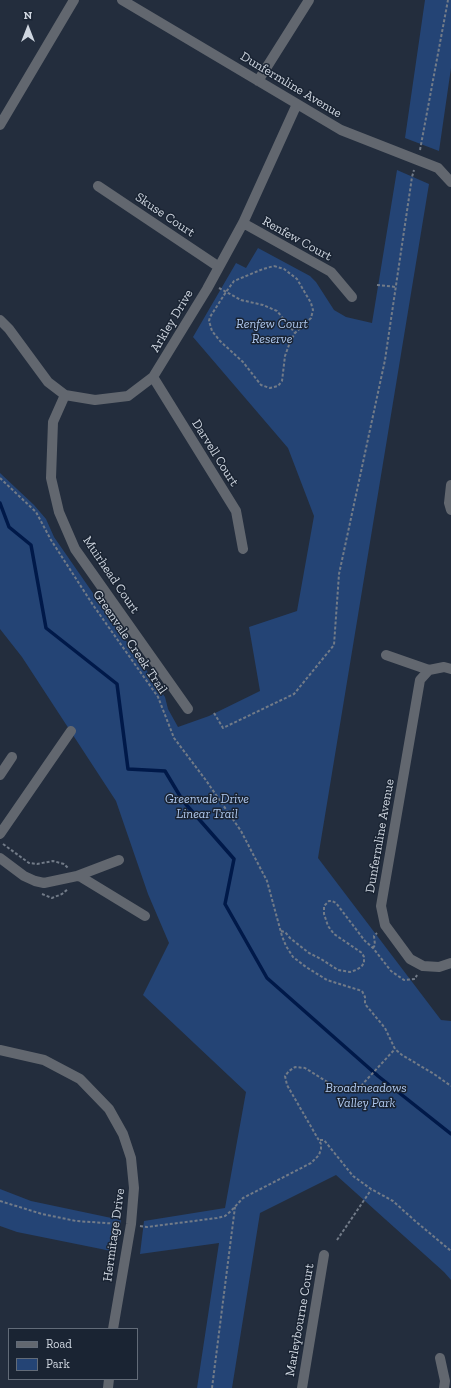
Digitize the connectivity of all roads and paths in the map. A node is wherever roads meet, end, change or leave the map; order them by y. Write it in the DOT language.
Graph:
graph roads {
  1 [pos="74,0"];
  2 [pos="122,0"];
  3 [pos="309,0"];
  4 [pos="448,0"];
  5 [pos="258,81"];
  6 [pos="297,104"];
  7 [pos="1,120"];
  8 [pos="417,160"];
  9 [pos="451,182"];
  10 [pos="98,186"];
  11 [pos="243,223"];
  12 [pos="219,267"];
  13 [pos="376,285"];
  14 [pos="396,287"];
  15 [pos="226,292"];
  16 [pos="352,297"];
  17 [pos="0,320"];
  18 [pos="295,333"];
  19 [pos="153,377"];
  20 [pos="65,395"];
  21 [pos="0,478"];
  22 [pos="451,485"];
  23 [pos="451,510"];
  24 [pos="243,549"];
  25 [pos="386,655"];
  26 [pos="451,668"];
  27 [pos="429,670"];
  28 [pos="188,709"];
  29 [pos="214,713"];
  30 [pos="71,731"];
  31 [pos="12,757"];
  32 [pos="0,775"];
  33 [pos="0,834"];
  34 [pos="0,841"];
  35 [pos="0,858"];
  36 [pos="119,860"];
  37 [pos="74,877"];
  38 [pos="145,916"];
  39 [pos="281,931"];
  40 [pos="378,932"];
  41 [pos="373,948"];
  42 [pos="451,964"];
  43 [pos="423,966"];
  44 [pos="0,1050"];
  45 [pos="395,1050"];
  46 [pos="451,1086"];
  47 [pos="320,1140"];
  48 [pos="371,1189"];
  49 [pos="0,1201"];
  50 [pos="236,1206"];
  51 [pos="131,1224"];
  52 [pos="337,1240"];
  53 [pos="451,1251"];
  54 [pos="324,1255"];
  55 [pos="112,1328"];
  56 [pos="440,1358"];
  57 [pos="212,1388"];
  58 [pos="302,1388"];
  59 [pos="444,1388"];
  1 -- 7 [label="street"];
  2 -- 5 [label="street, Dunfermline Avenue"];
  3 -- 5 [label="street"];
  4 -- 8 [label="path"];
  5 -- 6 [label="street, Dunfermline Avenue"];
  6 -- 8 [label="street, Dunfermline Avenue"];
  6 -- 11 [label="street, Arkley Drive"];
  8 -- 9 [label="street, Dunfermline Avenue"];
  8 -- 14 [label="path"];
  10 -- 12 [label="street, Skuse Court"];
  11 -- 12 [label="street, Arkley Drive"];
  11 -- 16 [label="street, Renfew Court"];
  12 -- 19 [label="street, Arkley Drive"];
  13 -- 14 [label="path"];
  14 -- 29 [label="path"];
  15 -- 18 [label="path"];
  15 -- 18 [label="path"];
  15 -- 18 [label="path"];
  17 -- 20 [label="street, Arkley Drive"];
  19 -- 20 [label="street, Arkley Drive"];
  19 -- 24 [label="street, Darvell Court"];
  20 -- 28 [label="street, Muirhead Court"];
  21 -- 39 [label="path, Greenvale Creek Trail"];
  22 -- 23 [label="street"];
  25 -- 27 [label="street"];
  26 -- 27 [label="street"];
  27 -- 43 [label="street, Dunfermline Avenue"];
  30 -- 33 [label="street"];
  31 -- 32 [label="street"];
  34 -- 37 [label="path"];
  35 -- 37 [label="street"];
  36 -- 37 [label="street"];
  37 -- 38 [label="street"];
  39 -- 41 [label="path"];
  39 -- 45 [label="path, Greenvale Creek Trail"];
  40 -- 41 [label="path"];
  41 -- 43 [label="path"];
  42 -- 43 [label="street"];
  44 -- 51 [label="street, Hermitage Drive"];
  45 -- 46 [label="path"];
  45 -- 47 [label="path"];
  47 -- 48 [label="path"];
  47 -- 50 [label="path"];
  48 -- 52 [label="path"];
  48 -- 53 [label="path"];
  49 -- 51 [label="path"];
  50 -- 51 [label="path"];
  50 -- 57 [label="path"];
  51 -- 55 [label="street, Hermitage Drive"];
  54 -- 58 [label="street, Marleybourne Court"];
  56 -- 59 [label="street"];
}
